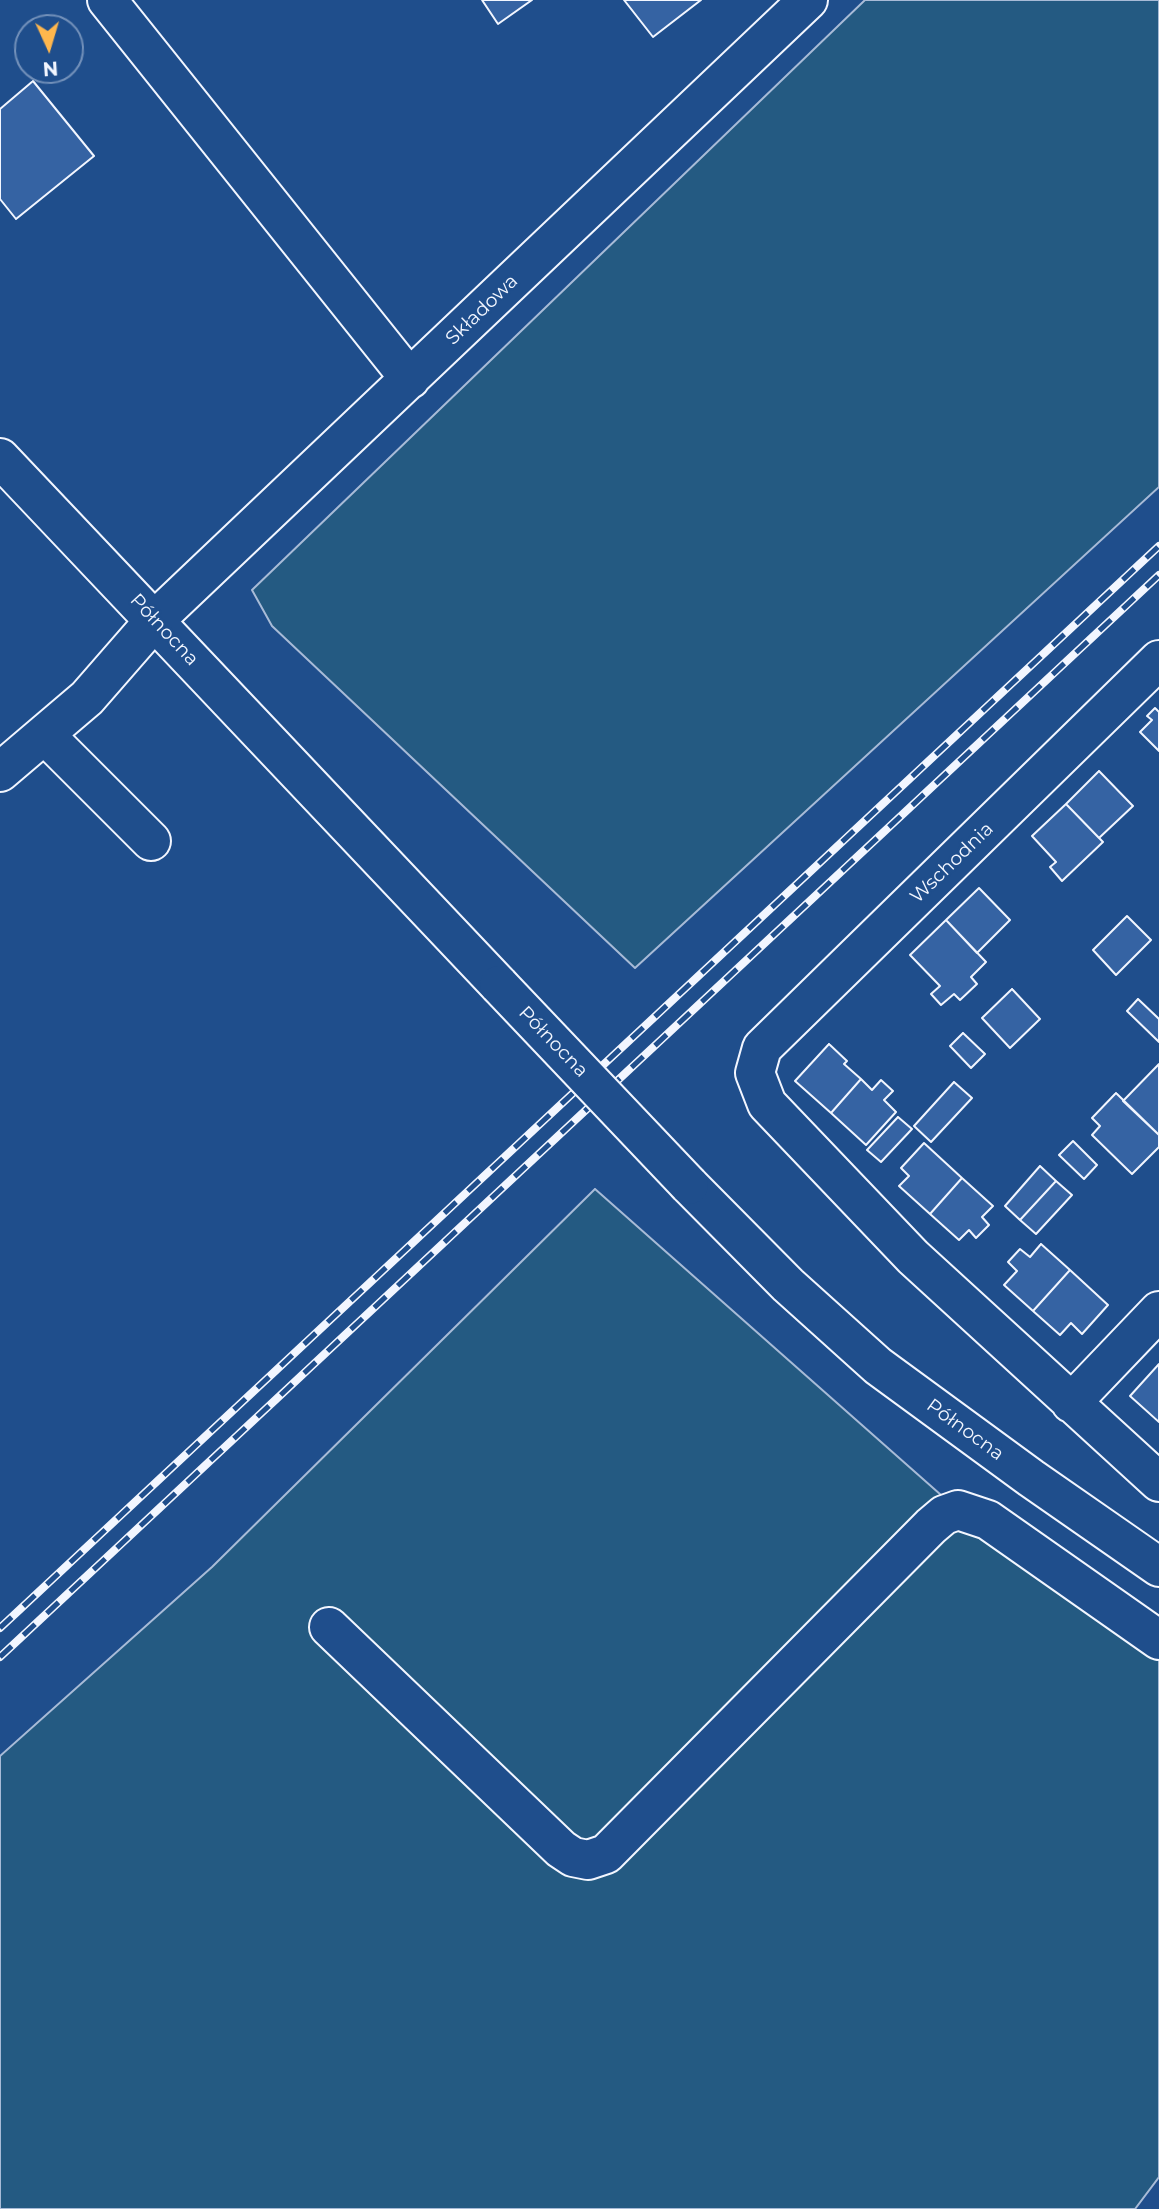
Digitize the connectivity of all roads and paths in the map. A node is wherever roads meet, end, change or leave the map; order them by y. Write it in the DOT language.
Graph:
graph roads {
  1 [pos="107,0"];
  2 [pos="808,0"];
  3 [pos="410,379"];
  4 [pos="0,458"];
  5 [pos="156,620"];
  6 [pos="1159,660"];
  7 [pos="45,735"];
  8 [pos="0,772"];
  9 [pos="151,841"];
  10 [pos="1159,1311"];
  11 [pos="1071,1404"];
  12 [pos="1159,1482"];
  13 [pos="1159,1567"];
  14 [pos="329,1627"];
  15 [pos="1159,1640"];
  1 -- 3 [label="street"];
  2 -- 3 [label="street, Składowa"];
  3 -- 5 [label="street, Składowa"];
  4 -- 5 [label="street, Północna"];
  5 -- 7 [label="street, Składowa"];
  5 -- 13 [label="street, Północna, bridge"];
  6 -- 11 [label="street, Wschodnia"];
  7 -- 8 [label="street, Składowa"];
  7 -- 9 [label="street"];
  10 -- 11 [label="street"];
  11 -- 12 [label="street"];
  14 -- 15 [label="street"];
}
